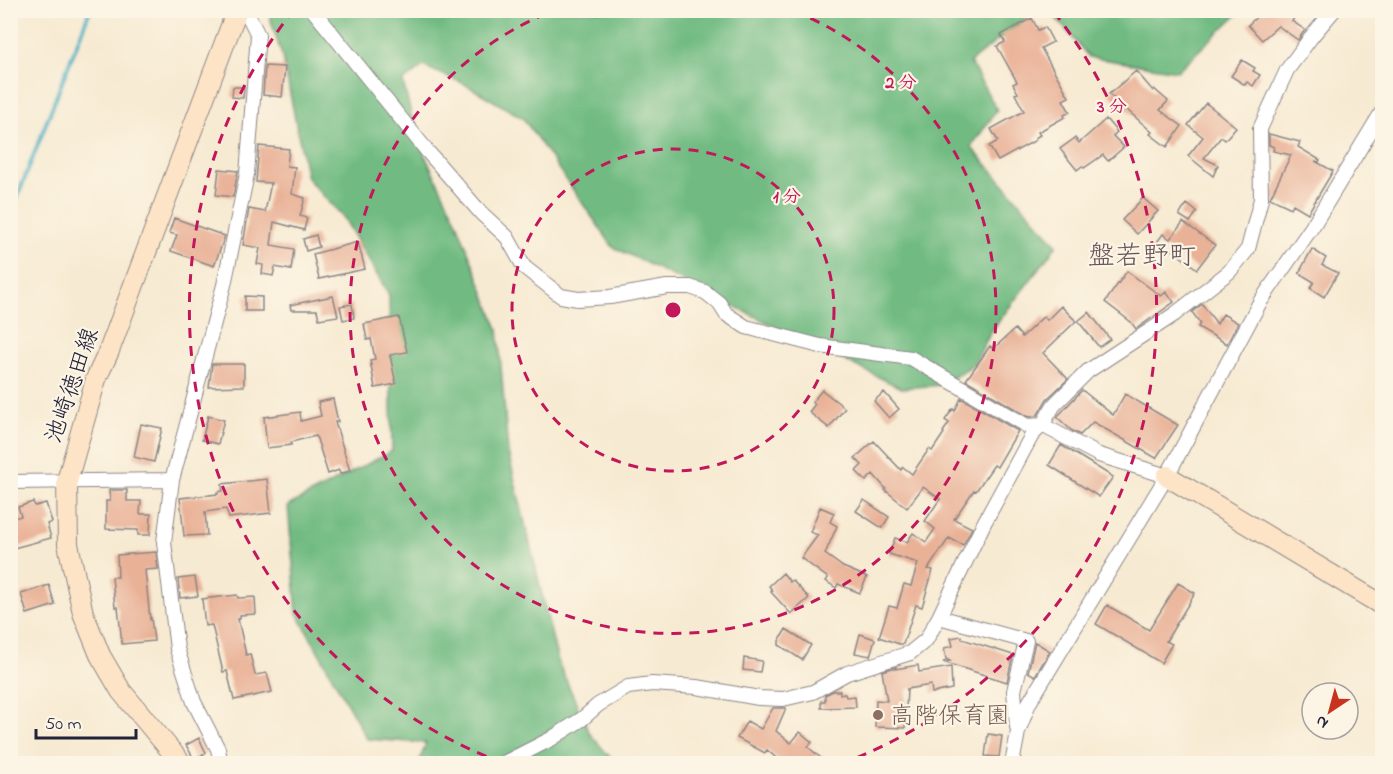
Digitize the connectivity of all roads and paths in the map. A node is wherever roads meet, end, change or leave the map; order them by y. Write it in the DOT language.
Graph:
graph roads {
  1 [pos="237,10"];
  2 [pos="242,10"];
  3 [pos="313,10"];
  4 [pos="1334,10"];
  5 [pos="1383,112"];
  6 [pos="1042,425"];
  7 [pos="1167,476"];
  8 [pos="172,480"];
  9 [pos="67,481"];
  10 [pos="10,482"];
  11 [pos="1383,605"];
  12 [pos="939,617"];
  13 [pos="1018,732"];
  14 [pos="182,764"];
  15 [pos="221,764"];
  16 [pos="502,764"];
  17 [pos="1012,764"];
  1 -- 9 [label="main road, 池崎徳田線"];
  2 -- 8 [label="street"];
  3 -- 6 [label="street"];
  4 -- 6 [label="street"];
  5 -- 7 [label="street"];
  6 -- 7 [label="street"];
  6 -- 12 [label="street"];
  7 -- 11 [label="main road"];
  7 -- 13 [label="street"];
  8 -- 9 [label="street"];
  8 -- 15 [label="street"];
  9 -- 10 [label="street"];
  9 -- 14 [label="main road, 池崎徳田線"];
  12 -- 13 [label="street"];
  12 -- 16 [label="street"];
  13 -- 17 [label="street"];
}
